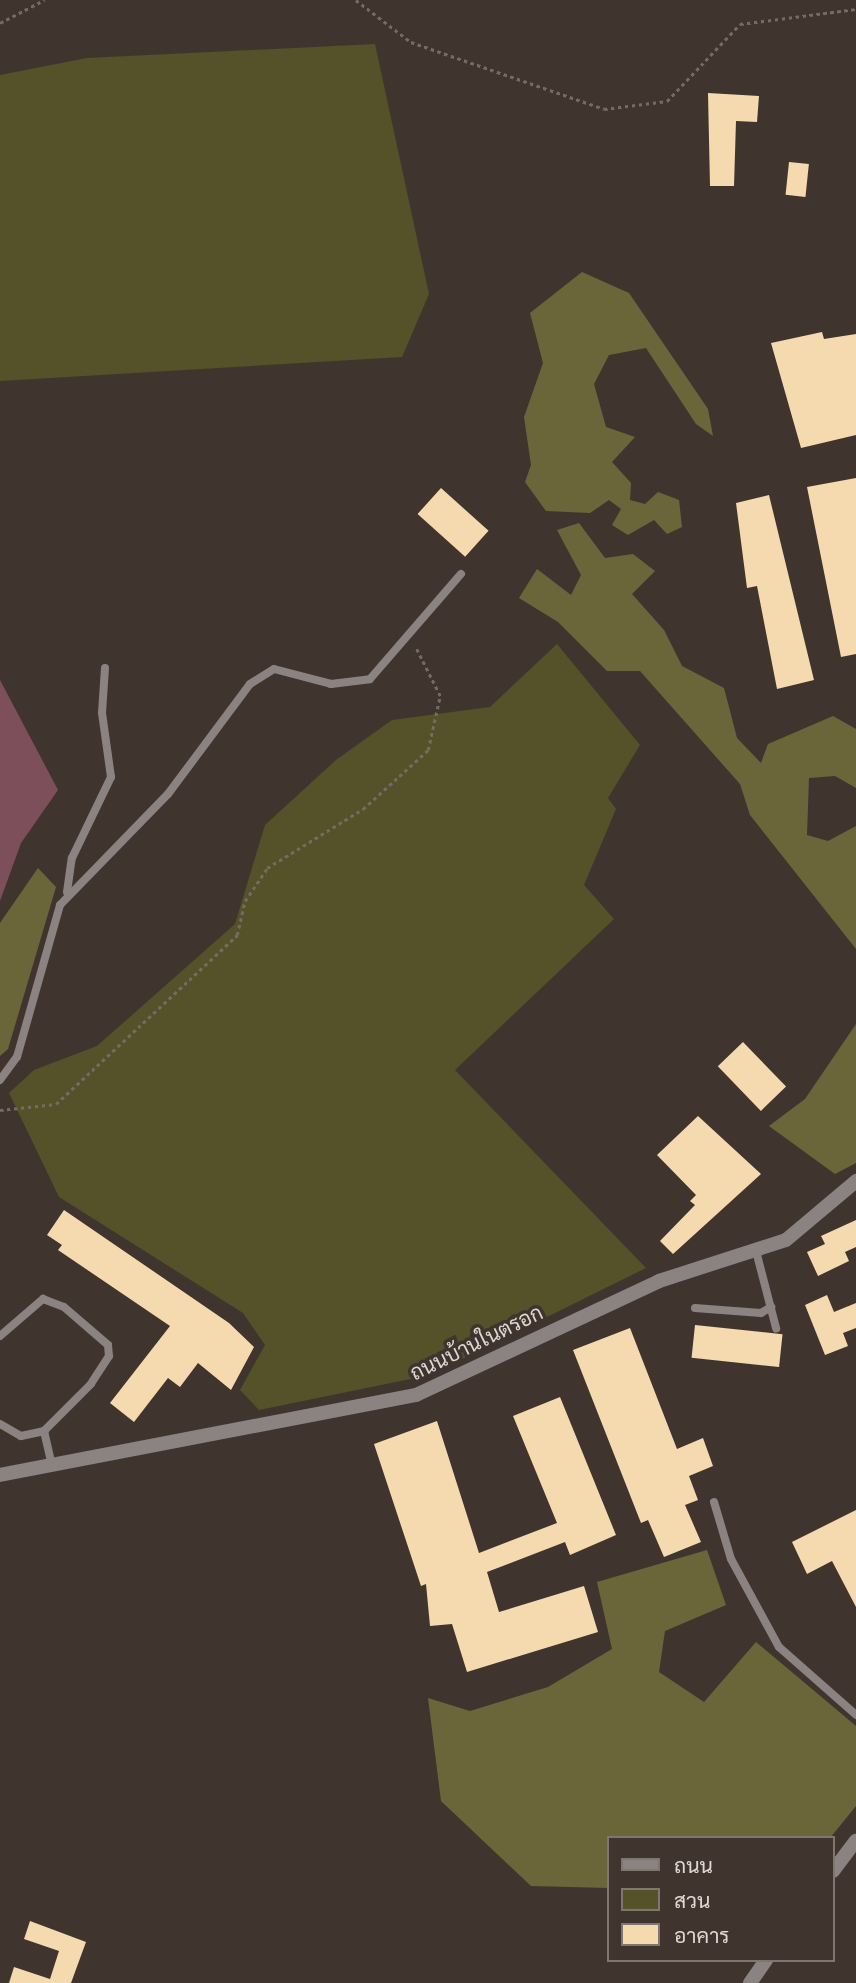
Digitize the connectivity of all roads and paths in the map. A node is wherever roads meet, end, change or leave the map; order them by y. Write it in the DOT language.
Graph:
graph roads {
  1 [pos="44,0"];
  2 [pos="356,0"];
  3 [pos="856,9"];
  4 [pos="0,23"];
  5 [pos="461,574"];
  6 [pos="407,631"];
  7 [pos="105,668"];
  8 [pos="66,895"];
  9 [pos="0,1080"];
  10 [pos="0,1110"];
  11 [pos="856,1181"];
  12 [pos="756,1251"];
  13 [pos="772,1307"];
  14 [pos="695,1308"];
  15 [pos="776,1328"];
  16 [pos="0,1336"];
  17 [pos="0,1424"];
  18 [pos="44,1431"];
  19 [pos="52,1466"];
  20 [pos="0,1475"];
  21 [pos="713,1502"];
  22 [pos="856,1715"];
  23 [pos="856,1842"];
  24 [pos="835,1868"];
  25 [pos="765,1962"];
  26 [pos="750,1983"];
  1 -- 4 [label="path"];
  2 -- 3 [label="path"];
  5 -- 6 [label="lane"];
  6 -- 8 [label="lane"];
  6 -- 10 [label="path"];
  7 -- 8 [label="lane"];
  8 -- 9 [label="lane"];
  11 -- 12 [label="street, ถนนบ้านในตรอก"];
  12 -- 13 [label="lane"];
  12 -- 19 [label="street, ถนนบ้านในตรอก"];
  13 -- 14 [label="lane"];
  13 -- 15 [label="lane"];
  16 -- 18 [label="lane"];
  17 -- 18 [label="lane"];
  18 -- 19 [label="lane"];
  19 -- 20 [label="street, ถนนบ้านในตรอก"];
  21 -- 22 [label="lane"];
  23 -- 24 [label="street"];
  25 -- 26 [label="street"];
}
